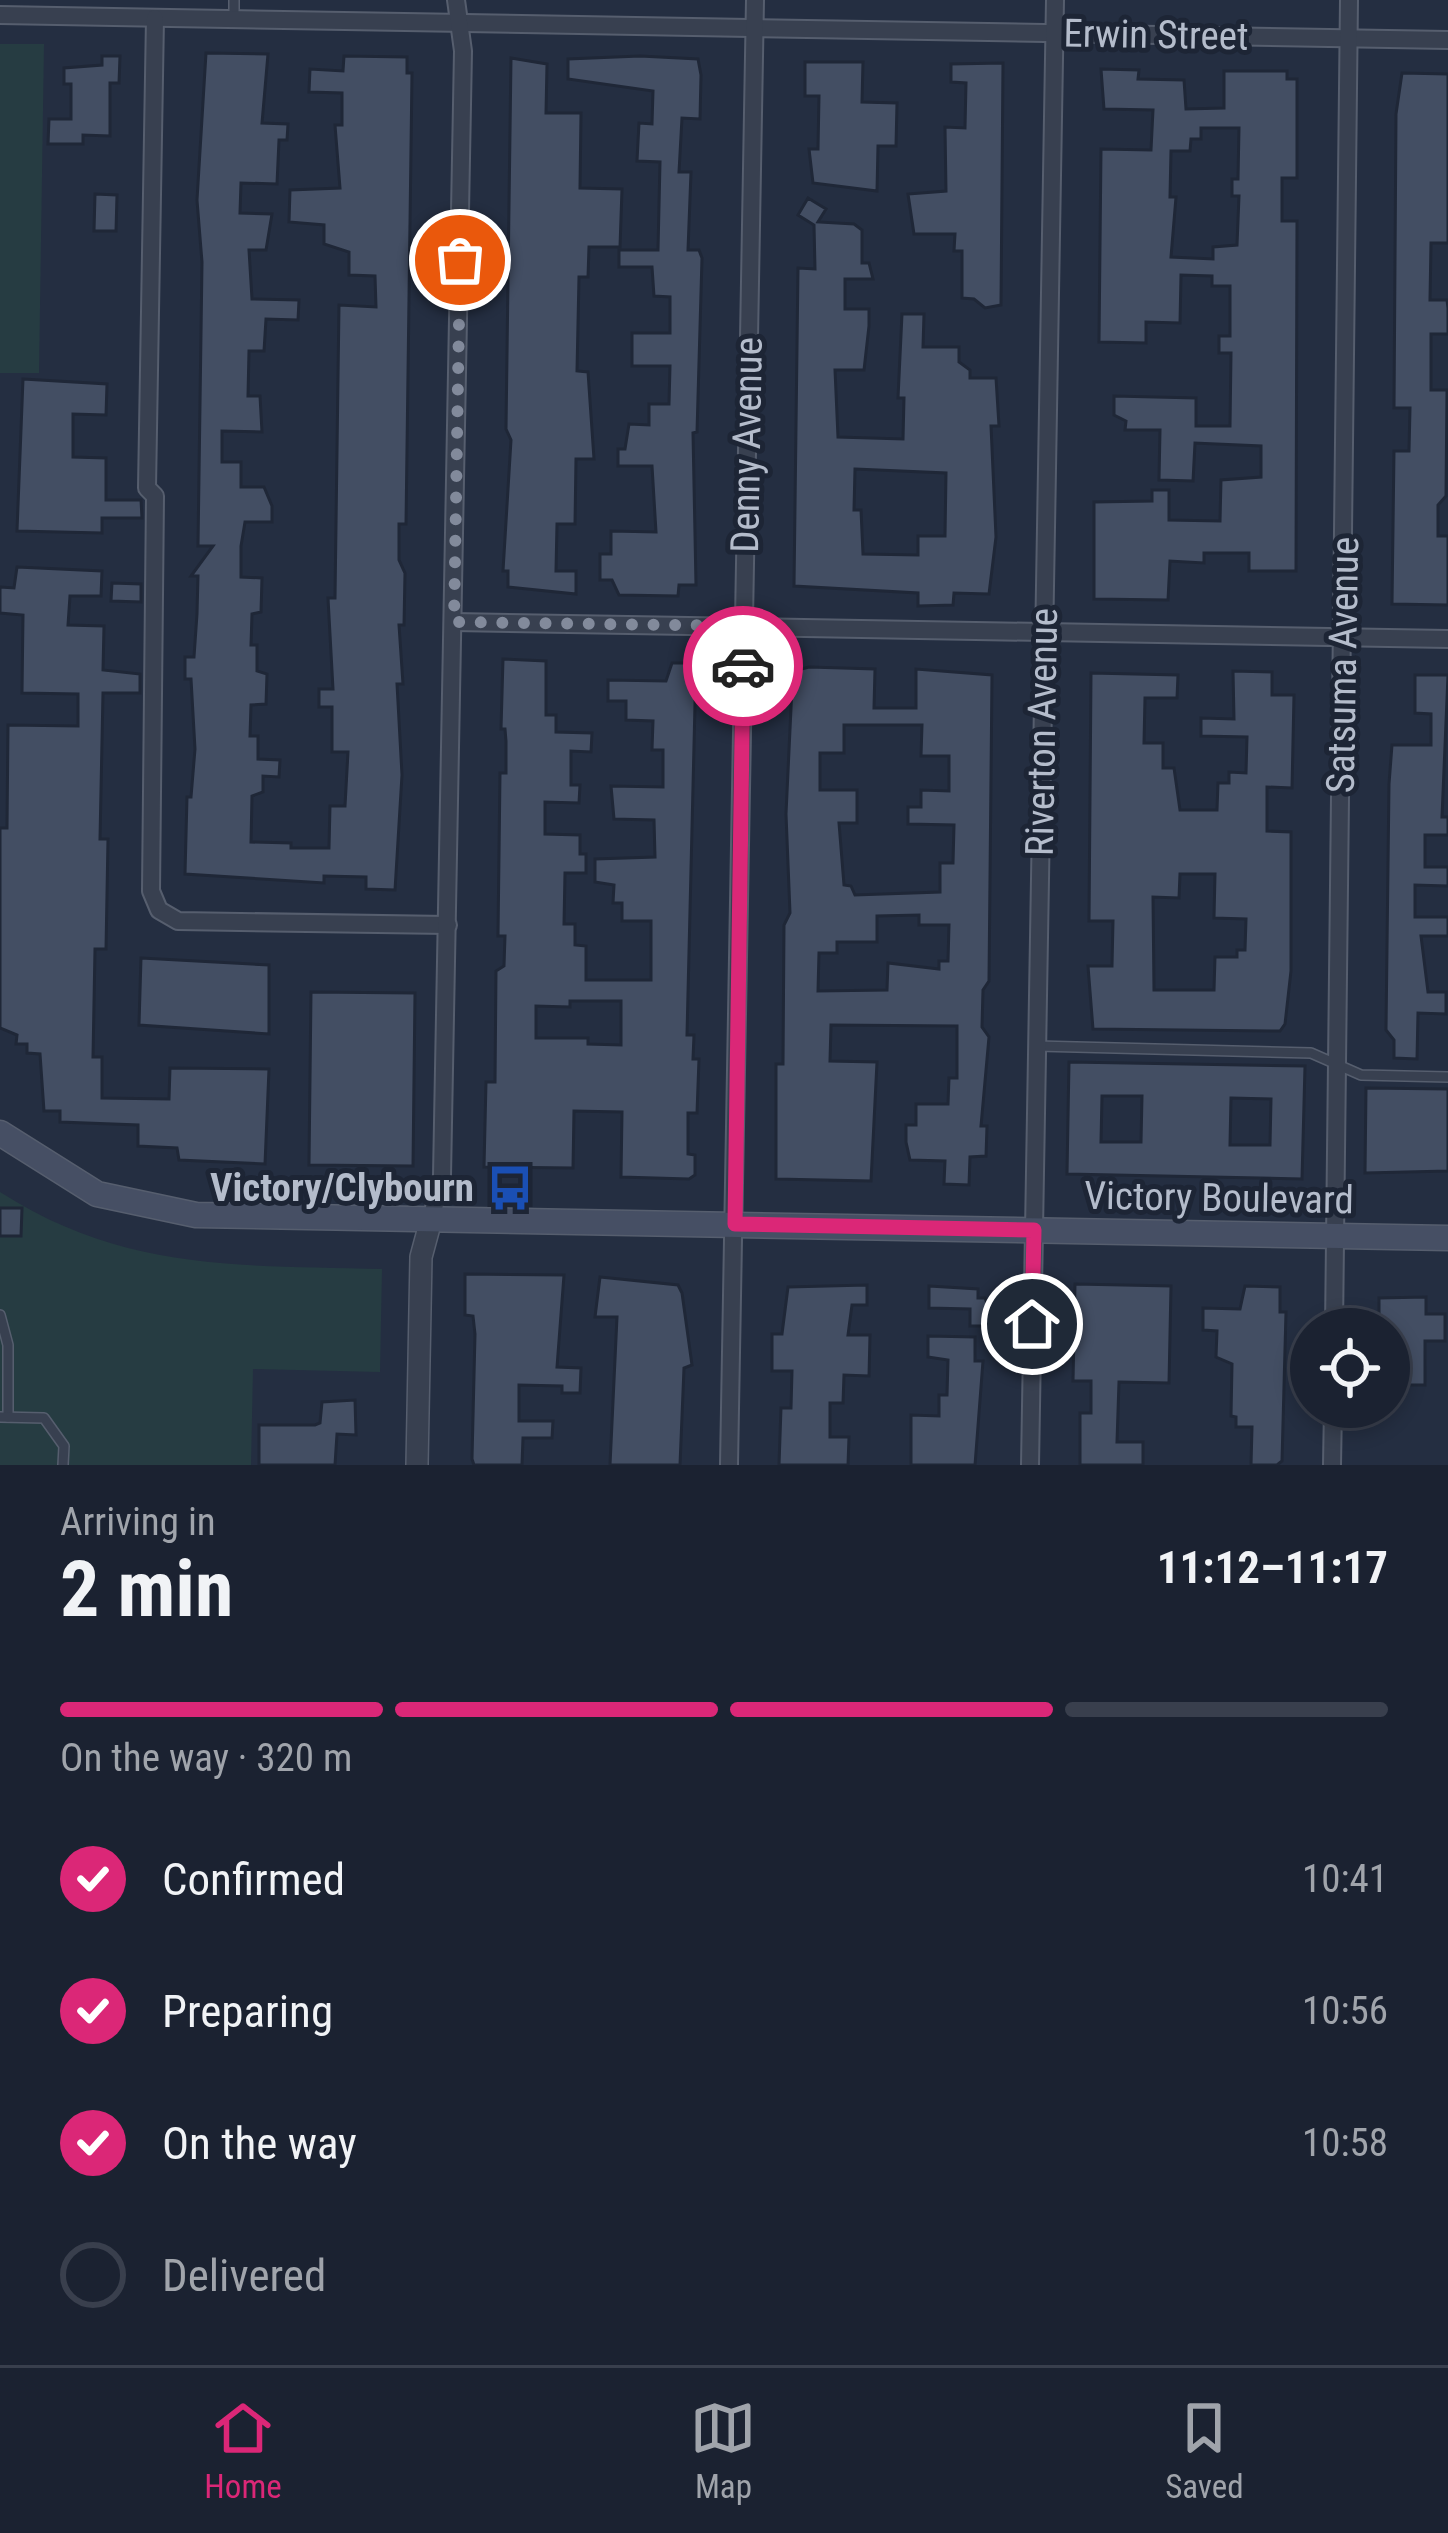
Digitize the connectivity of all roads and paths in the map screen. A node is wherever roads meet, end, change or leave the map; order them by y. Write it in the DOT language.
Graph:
graph roads {
  1 [pos="456,0"];
  2 [pos="755,0"];
  3 [pos="1055,0"];
  4 [pos="1349,0"];
  5 [pos="234,9"];
  6 [pos="0,15"];
  7 [pos="155,18"];
  8 [pos="458,21"];
  9 [pos="755,28"];
  10 [pos="1054,34"];
  11 [pos="1348,38"];
  12 [pos="1448,40"];
  13 [pos="454,622"];
  14 [pos="744,626"];
  15 [pos="1044,630"];
  16 [pos="1344,637"];
  17 [pos="1448,639"];
  18 [pos="448,925"];
  19 [pos="1037,1046"];
  20 [pos="1338,1064"];
  21 [pos="1448,1077"];
  22 [pos="0,1133"];
  23 [pos="431,1220"];
  24 [pos="735,1224"];
  25 [pos="1034,1230"];
  26 [pos="1336,1237"];
  27 [pos="1448,1238"];
  28 [pos="1334,1308"];
  29 [pos="0,1315"];
  30 [pos="4,1417"];
  31 [pos="1332,1428"];
  32 [pos="63,1465"];
  33 [pos="417,1465"];
  34 [pos="729,1465"];
  35 [pos="1030,1465"];
  36 [pos="1331,1465"];
  1 -- 8 [label="street"];
  2 -- 9 [label="street, Denny Avenue"];
  3 -- 10 [label="street, Riverton Avenue"];
  4 -- 11 [label="street, Satsuma Avenue"];
  5 -- 7 [label="street, Erwin Street"];
  5 -- 8 [label="street, Erwin Street"];
  6 -- 7 [label="street, Erwin Street"];
  7 -- 18 [label="street"];
  8 -- 9 [label="street, Erwin Street"];
  8 -- 13 [label="street"];
  9 -- 10 [label="street, Erwin Street"];
  9 -- 14 [label="street, Denny Avenue"];
  10 -- 11 [label="street, Erwin Street"];
  10 -- 15 [label="street, Riverton Avenue"];
  11 -- 12 [label="street, Erwin Street"];
  11 -- 16 [label="street, Satsuma Avenue"];
  13 -- 14 [label="street"];
  13 -- 18 [label="street"];
  14 -- 15 [label="street"];
  14 -- 24 [label="street, Denny Avenue"];
  15 -- 16 [label="street"];
  15 -- 19 [label="street, Riverton Avenue"];
  16 -- 17 [label="street"];
  16 -- 20 [label="street, Satsuma Avenue"];
  18 -- 23 [label="street"];
  19 -- 20 [label="lane"];
  19 -- 25 [label="street, Riverton Avenue"];
  20 -- 21 [label="lane"];
  20 -- 26 [label="street, Satsuma Avenue"];
  22 -- 23 [label="main road, Victory Boulevard"];
  23 -- 24 [label="main road, Victory Boulevard"];
  23 -- 33 [label="street"];
  24 -- 25 [label="main road, Victory Boulevard"];
  24 -- 34 [label="street, Denny Avenue"];
  25 -- 26 [label="main road, Victory Boulevard"];
  25 -- 35 [label="street, Riverton Avenue"];
  26 -- 27 [label="main road, Victory Boulevard"];
  26 -- 28 [label="street, Satsuma Avenue"];
  29 -- 30 [label="lane"];
  30 -- 32 [label="lane"];
  31 -- 36 [label="street"];
}
